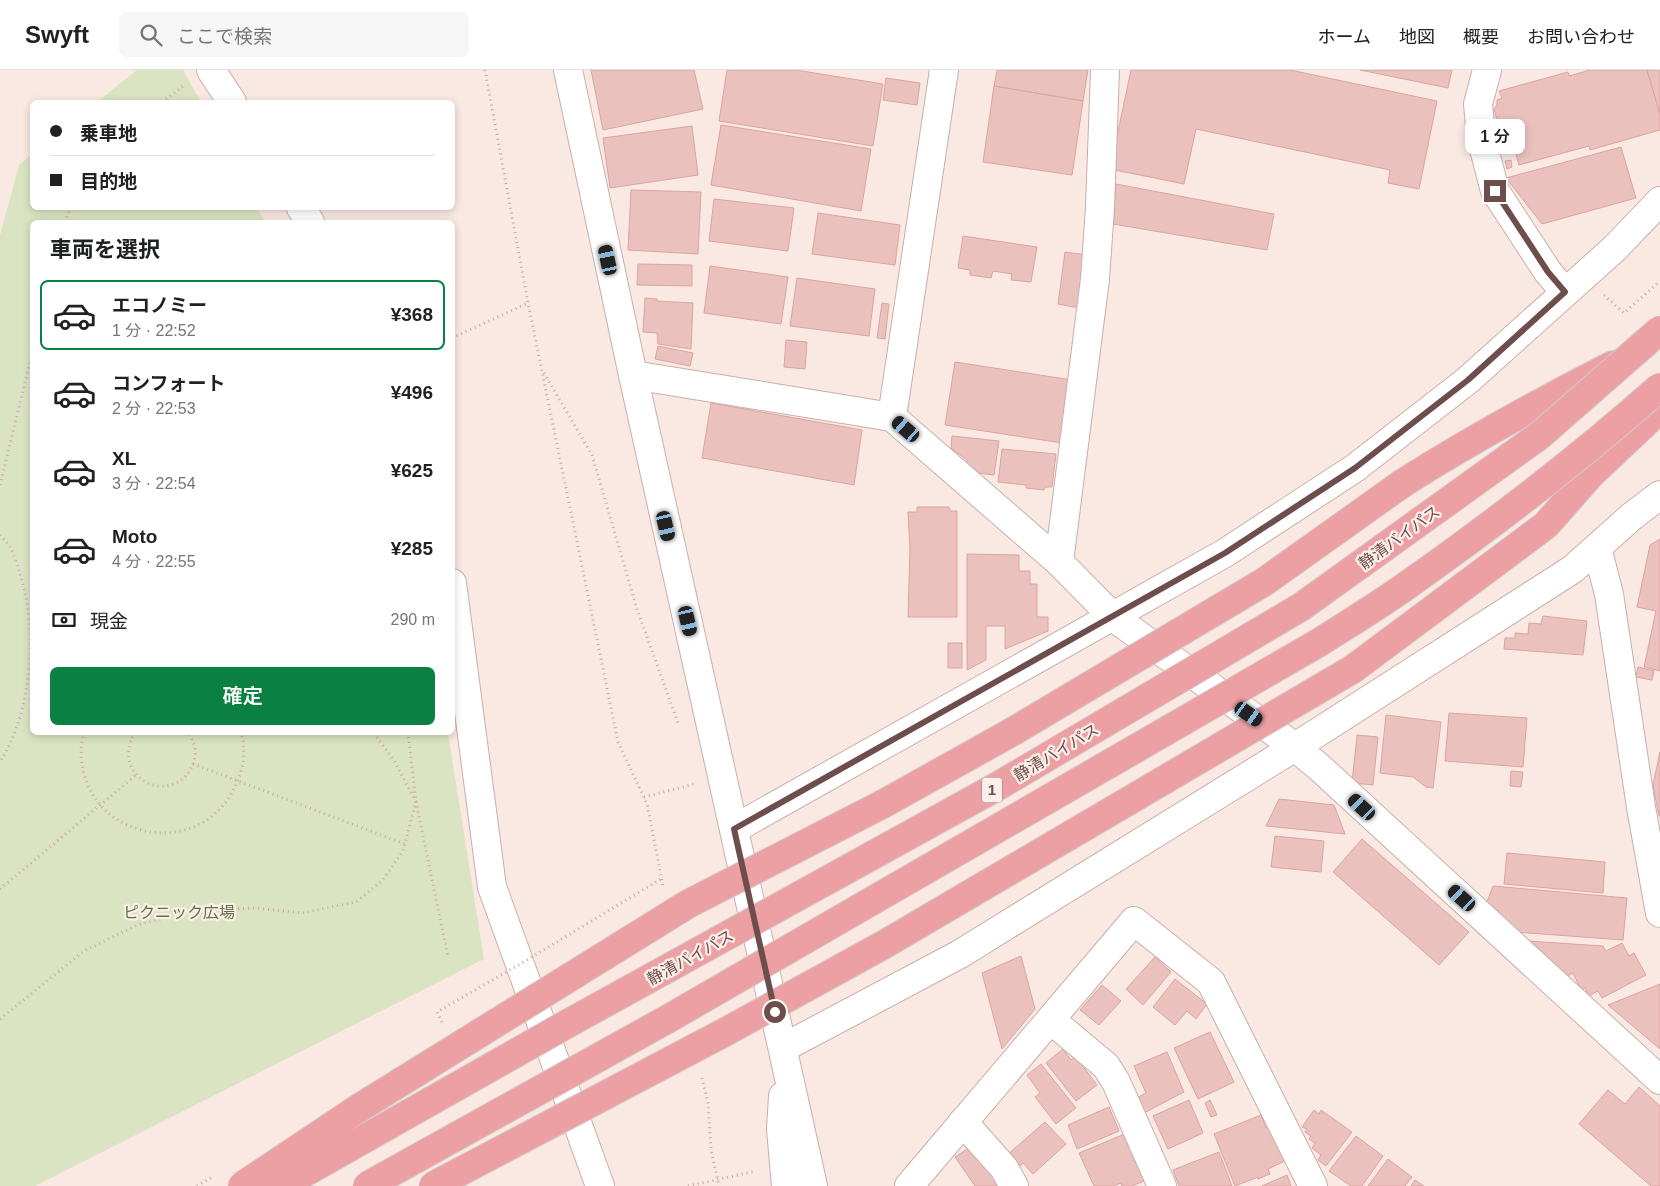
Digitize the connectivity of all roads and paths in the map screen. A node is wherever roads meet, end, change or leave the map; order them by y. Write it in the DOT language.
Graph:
graph roads {
  1 [pos="485,70"];
  2 [pos="568,70"];
  3 [pos="944,70"];
  4 [pos="1105,70"];
  5 [pos="1486,70"];
  6 [pos="201,75"];
  7 [pos="165,100"];
  8 [pos="230,100"];
  9 [pos="1660,201"];
  10 [pos="1659,283"];
  11 [pos="1598,290"];
  12 [pos="1565,292"];
  13 [pos="528,303"];
  14 [pos="1660,330"];
  15 [pos="455,337"];
  16 [pos="1660,342"];
  17 [pos="30,362"];
  18 [pos="542,370"];
  19 [pos="633,375"];
  20 [pos="1660,387"];
  21 [pos="1660,409"];
  22 [pos="892,417"];
  23 [pos="0,485"];
  24 [pos="1660,495"];
  25 [pos="0,536"];
  26 [pos="1597,548"];
  27 [pos="1058,562"];
  28 [pos="455,607"];
  29 [pos="1113,616"];
  30 [pos="680,728"];
  31 [pos="84,735"];
  32 [pos="132,735"];
  33 [pos="189,735"];
  34 [pos="242,735"];
  35 [pos="375,735"];
  36 [pos="408,735"];
  37 [pos="618,742"];
  38 [pos="1295,747"];
  39 [pos="0,762"];
  40 [pos="193,764"];
  41 [pos="136,775"];
  42 [pos="238,780"];
  43 [pos="699,782"];
  44 [pos="644,797"];
  45 [pos="416,802"];
  46 [pos="734,829"];
  47 [pos="405,844"];
  48 [pos="661,879"];
  49 [pos="0,889"];
  50 [pos="1660,914"];
  51 [pos="448,957"];
  52 [pos="0,1019"];
  53 [pos="1050,1020"];
  54 [pos="446,1028"];
  55 [pos="784,1054"];
  56 [pos="1660,1080"];
  57 [pos="963,1122"];
  58 [pos="784,1175"];
  59 [pos="1309,1176"];
  60 [pos="242,1186"];
  61 [pos="281,1186"];
  62 [pos="367,1186"];
  63 [pos="433,1186"];
  64 [pos="600,1186"];
  65 [pos="688,1186"];
  66 [pos="813,1186"];
  67 [pos="909,1186"];
  68 [pos="1014,1186"];
  69 [pos="1162,1186"];
  70 [pos="1330,1186"];
  1 -- 13 [label="path"];
  2 -- 19 [label="street"];
  3 -- 22 [label="street"];
  4 -- 27 [label="street"];
  5 -- 12 [label="street"];
  6 -- 7 [label="path"];
  6 -- 8 [label="street"];
  9 -- 12 [label="street"];
  10 -- 11 [label="path"];
  12 -- 29 [label="street"];
  13 -- 15 [label="path"];
  13 -- 18 [label="path"];
  14 -- 61 [label="highway, 静清バイパス / 1, bridge"];
  16 -- 60 [label="highway, bridge"];
  17 -- 23 [label="path"];
  18 -- 30 [label="path"];
  18 -- 37 [label="path"];
  19 -- 22 [label="street"];
  19 -- 46 [label="street"];
  20 -- 62 [label="highway, 1, bridge"];
  21 -- 63 [label="highway, bridge"];
  22 -- 27 [label="street"];
  24 -- 26 [label="street"];
  25 -- 39 [label="path"];
  26 -- 38 [label="street"];
  26 -- 50 [label="street"];
  27 -- 29 [label="street"];
  28 -- 64 [label="street"];
  29 -- 38 [label="street"];
  29 -- 46 [label="street"];
  31 -- 42 [label="path"];
  32 -- 41 [label="path"];
  33 -- 40 [label="path"];
  34 -- 42 [label="path"];
  35 -- 45 [label="path"];
  36 -- 45 [label="path"];
  38 -- 55 [label="street"];
  38 -- 56 [label="street"];
  40 -- 41 [label="path"];
  40 -- 42 [label="path"];
  41 -- 49 [label="path"];
  42 -- 47 [label="path"];
  43 -- 44 [label="path"];
  45 -- 47 [label="path"];
  45 -- 51 [label="path"];
  46 -- 55 [label="street"];
  47 -- 52 [label="path"];
  48 -- 54 [label="path, bridge"];
  53 -- 57 [label="street"];
  53 -- 59 [label="street"];
  53 -- 69 [label="street"];
  55 -- 58 [label="street"];
  55 -- 66 [label="street"];
  57 -- 67 [label="street"];
  57 -- 68 [label="street"];
  58 -- 65 [label="path"];
  59 -- 70 [label="street"];
}
